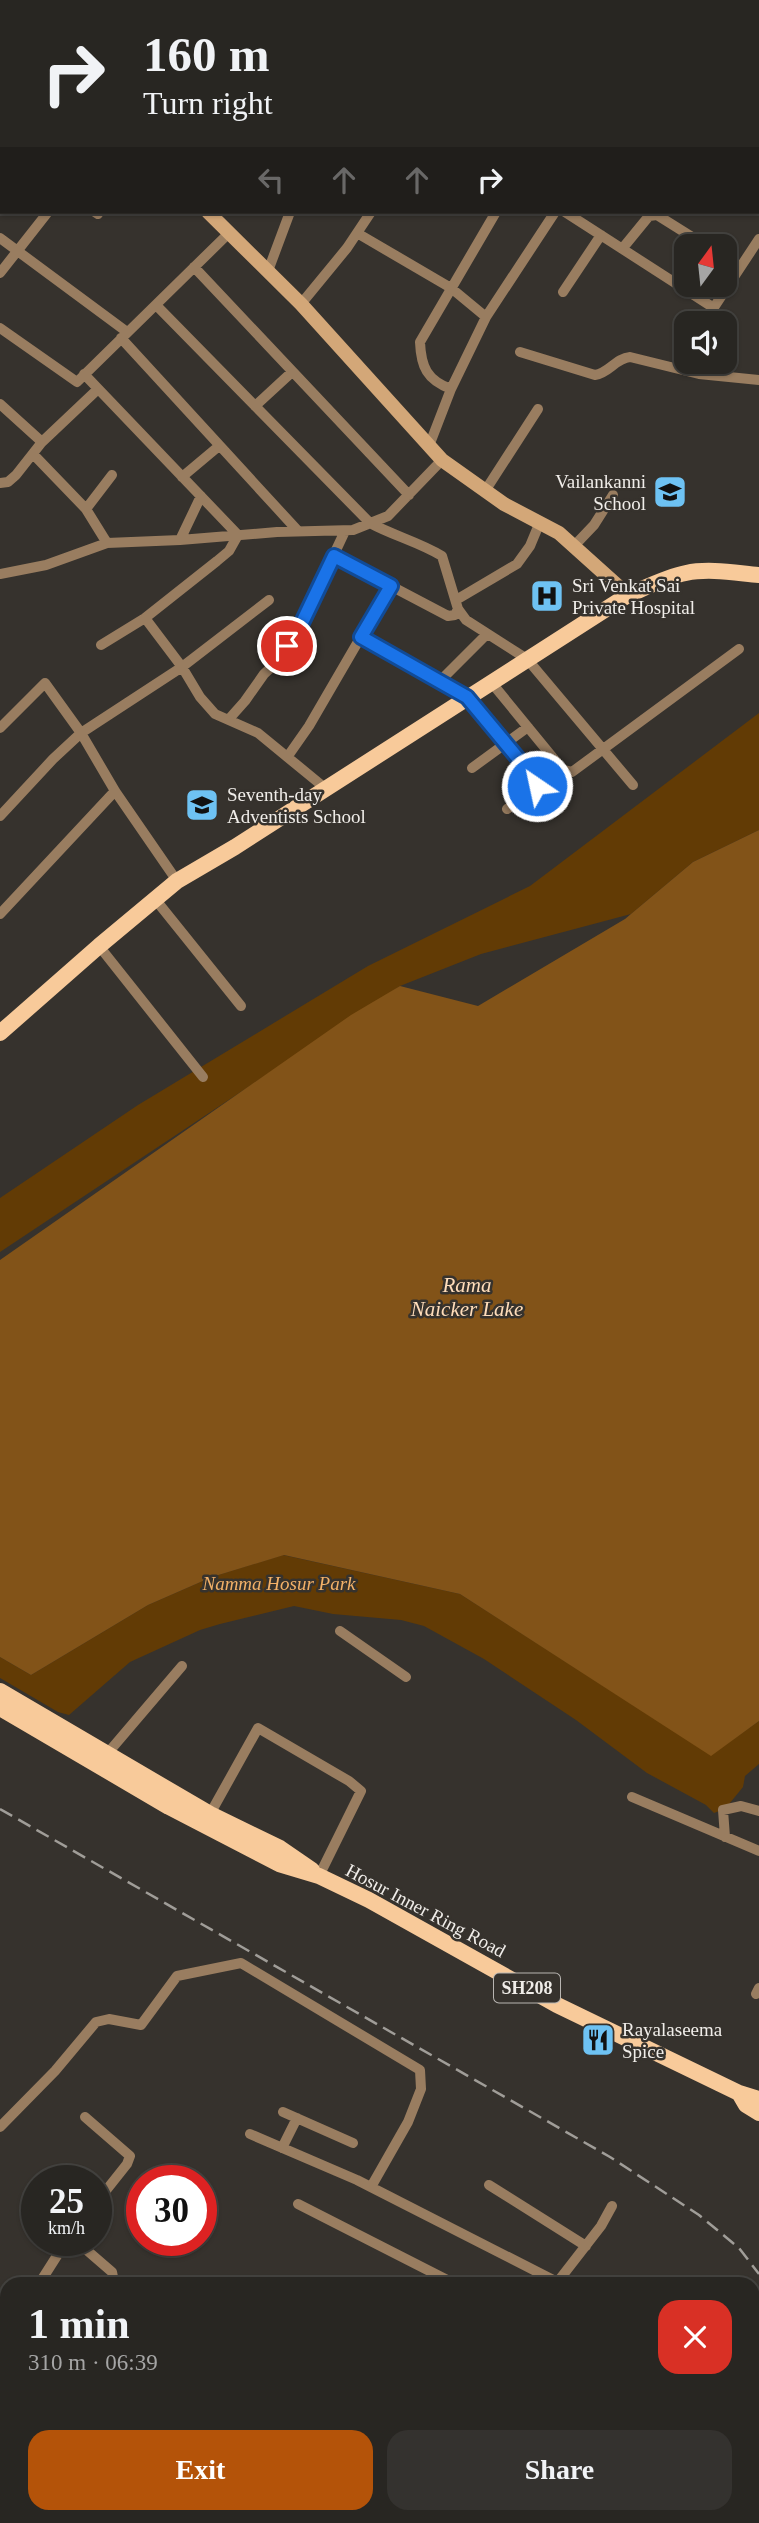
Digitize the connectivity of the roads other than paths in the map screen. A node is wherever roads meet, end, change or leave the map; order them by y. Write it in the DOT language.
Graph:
graph roads {
  1 [pos="46,214"];
  2 [pos="210,214"];
  3 [pos="289,214"];
  4 [pos="370,214"];
  5 [pos="495,214"];
  6 [pos="568,214"];
  7 [pos="553,215"];
  8 [pos="229,233"];
  9 [pos="357,233"];
  10 [pos="687,234"];
  11 [pos="601,235"];
  12 [pos="0,238"];
  13 [pos="759,239"];
  14 [pos="622,249"];
  15 [pos="17,251"];
  16 [pos="194,267"];
  17 [pos="739,267"];
  18 [pos="268,271"];
  19 [pos="0,273"];
  20 [pos="451,288"];
  21 [pos="563,292"];
  22 [pos="156,304"];
  23 [pos="301,304"];
  24 [pos="714,308"];
  25 [pos="712,311"];
  26 [pos="486,317"];
  27 [pos="0,327"];
  28 [pos="124,335"];
  29 [pos="520,352"];
  30 [pos="292,372"];
  31 [pos="84,374"];
  32 [pos="759,380"];
  33 [pos="98,389"];
  34 [pos="451,389"];
  35 [pos="0,404"];
  36 [pos="255,406"];
  37 [pos="537,409"];
  38 [pos="41,442"];
  39 [pos="219,446"];
  40 [pos="429,446"];
  41 [pos="33,454"];
  42 [pos="442,460"];
  43 [pos="112,475"];
  44 [pos="182,477"];
  45 [pos="0,483"];
  46 [pos="485,491"];
  47 [pos="409,495"];
  48 [pos="612,495"];
  49 [pos="201,496"];
  50 [pos="86,509"];
  51 [pos="540,522"];
  52 [pos="370,523"];
  53 [pos="298,531"];
  54 [pos="345,531"];
  55 [pos="238,535"];
  56 [pos="180,540"];
  57 [pos="107,543"];
  58 [pos="574,546"];
  59 [pos="334,556"];
  60 [pos="0,574"];
  61 [pos="759,575"];
  62 [pos="391,586"];
  63 [pos="628,595"];
  64 [pos="269,600"];
  65 [pos="457,604"];
  66 [pos="145,618"];
  67 [pos="486,635"];
  68 [pos="361,637"];
  69 [pos="101,645"];
  70 [pos="739,649"];
  71 [pos="527,659"];
  72 [pos="182,667"];
  73 [pos="440,681"];
  74 [pos="491,682"];
  75 [pos="467,697"];
  76 [pos="229,719"];
  77 [pos="528,727"];
  78 [pos="0,728"];
  79 [pos="81,733"];
  80 [pos="507,745"];
  81 [pos="604,750"];
  82 [pos="548,752"];
  83 [pos="288,756"];
  84 [pos="525,767"];
  85 [pos="472,768"];
  86 [pos="633,785"];
  87 [pos="325,788"];
  88 [pos="115,791"];
  89 [pos="507,809"];
  90 [pos="0,816"];
  91 [pos="177,881"];
  92 [pos="155,899"];
  93 [pos="0,914"];
  94 [pos="99,946"];
  95 [pos="241,1006"];
  96 [pos="0,1033"];
  97 [pos="203,1077"];
  98 [pos="340,1631"];
  99 [pos="182,1666"];
  100 [pos="406,1677"];
  101 [pos="0,1690"];
  102 [pos="0,1708"];
  103 [pos="107,1754"];
  104 [pos="632,1797"];
  105 [pos="759,1811"];
  106 [pos="211,1814"];
  107 [pos="725,1837"];
  108 [pos="759,1851"];
  109 [pos="319,1876"];
  110 [pos="739,2093"];
  111 [pos="759,2099"];
  112 [pos="283,2112"];
  113 [pos="759,2113"];
  114 [pos="85,2117"];
  115 [pos="297,2118"];
  116 [pos="0,2127"];
  117 [pos="250,2134"];
  118 [pos="353,2143"];
  119 [pos="282,2148"];
  120 [pos="112,2183"];
  121 [pos="489,2185"];
  122 [pos="372,2187"];
  123 [pos="298,2204"];
  124 [pos="612,2206"];
  125 [pos="586,2246"];
  126 [pos="56,2256"];
  127 [pos="94,2256"];
  128 [pos="43,2277"];
  129 [pos="113,2277"];
  130 [pos="441,2277"];
  131 [pos="546,2277"];
  132 [pos="563,2277"];
  1 -- 15 [label="street"];
  2 -- 8 [label="street"];
  3 -- 18 [label="street"];
  4 -- 9 [label="street"];
  5 -- 20 [label="street"];
  6 -- 11 [label="street"];
  7 -- 26 [label="street"];
  8 -- 16 [label="street"];
  8 -- 18 [label="street"];
  9 -- 20 [label="street"];
  9 -- 23 [label="street"];
  10 -- 14 [label="street"];
  11 -- 14 [label="street"];
  11 -- 21 [label="street"];
  12 -- 15 [label="street"];
  13 -- 17 [label="street"];
  14 -- 24 [label="street"];
  15 -- 19 [label="street"];
  15 -- 28 [label="street"];
  16 -- 22 [label="street"];
  16 -- 30 [label="street"];
  17 -- 24 [label="street"];
  18 -- 23 [label="street"];
  20 -- 26 [label="street"];
  20 -- 34 [label="street"];
  22 -- 28 [label="street"];
  22 -- 36 [label="street"];
  23 -- 40 [label="street"];
  24 -- 25 [label="street"];
  26 -- 34 [label="street"];
  27 -- 31 [label="street"];
  28 -- 31 [label="street"];
  28 -- 39 [label="street"];
  29 -- 32 [label="street"];
  30 -- 36 [label="street"];
  30 -- 47 [label="street"];
  31 -- 33 [label="street"];
  33 -- 38 [label="street"];
  33 -- 44 [label="street"];
  34 -- 40 [label="street"];
  35 -- 38 [label="street"];
  36 -- 52 [label="street"];
  37 -- 46 [label="street"];
  38 -- 41 [label="street"];
  39 -- 44 [label="street"];
  39 -- 53 [label="street"];
  40 -- 42 [label="street"];
  41 -- 45 [label="street"];
  41 -- 50 [label="street"];
  42 -- 46 [label="street"];
  42 -- 47 [label="street"];
  43 -- 50 [label="street"];
  44 -- 49 [label="street"];
  46 -- 51 [label="street"];
  47 -- 52 [label="street"];
  48 -- 58 [label="street"];
  49 -- 55 [label="street"];
  49 -- 56 [label="street"];
  50 -- 57 [label="street"];
  51 -- 58 [label="street"];
  51 -- 65 [label="street"];
  52 -- 54 [label="street"];
  52 -- 65 [label="street"];
  53 -- 54 [label="street"];
  53 -- 55 [label="street"];
  54 -- 59 [label="street"];
  55 -- 56 [label="street"];
  55 -- 66 [label="street"];
  56 -- 57 [label="street"];
  57 -- 60 [label="street"];
  58 -- 63 [label="street"];
  59 -- 62 [label="street"];
  59 -- 76 [label="street"];
  61 -- 63 [label="main road"];
  62 -- 65 [label="street"];
  62 -- 68 [label="street"];
  63 -- 71 [label="main road"];
  64 -- 72 [label="street"];
  65 -- 67 [label="street"];
  66 -- 69 [label="street"];
  66 -- 72 [label="street"];
  67 -- 71 [label="street"];
  67 -- 73 [label="street"];
  68 -- 73 [label="street"];
  68 -- 83 [label="street"];
  70 -- 81 [label="street"];
  71 -- 74 [label="main road"];
  71 -- 81 [label="street"];
  72 -- 76 [label="street"];
  72 -- 79 [label="street"];
  73 -- 75 [label="street"];
  74 -- 75 [label="main road"];
  74 -- 77 [label="street"];
  75 -- 80 [label="street"];
  75 -- 87 [label="main road"];
  76 -- 83 [label="street"];
  77 -- 80 [label="street"];
  77 -- 82 [label="street"];
  78 -- 79 [label="street"];
  79 -- 88 [label="street"];
  79 -- 90 [label="street"];
  80 -- 84 [label="street"];
  80 -- 85 [label="street"];
  81 -- 82 [label="street"];
  81 -- 86 [label="street"];
  82 -- 84 [label="street"];
  83 -- 87 [label="street"];
  84 -- 89 [label="street"];
  87 -- 91 [label="main road"];
  88 -- 91 [label="street"];
  88 -- 93 [label="street"];
  91 -- 92 [label="main road"];
  92 -- 94 [label="main road"];
  92 -- 95 [label="street"];
  94 -- 96 [label="main road"];
  94 -- 97 [label="street"];
  98 -- 100 [label="street"];
  99 -- 103 [label="street"];
  101 -- 103 [label="main road, Hosur Inner Ring Road / SH208"];
  102 -- 109 [label="main road, Hosur Inner Ring Road / SH208"];
  103 -- 106 [label="main road, Hosur Inner Ring Road / SH208"];
  104 -- 107 [label="street"];
  105 -- 107 [label="street"];
  106 -- 109 [label="main road, Hosur Inner Ring Road / SH208"];
  106 -- 109 [label="street"];
  107 -- 108 [label="street"];
  109 -- 110 [label="main road, Hosur Inner Ring Road / SH208"];
  110 -- 111 [label="main road, Hosur Inner Ring Road / SH208"];
  110 -- 113 [label="main road, Hosur Inner Ring Road / SH208"];
  112 -- 115 [label="street"];
  114 -- 120 [label="street"];
  115 -- 118 [label="street"];
  115 -- 119 [label="street"];
  116 -- 122 [label="street"];
  117 -- 119 [label="street"];
  119 -- 122 [label="street"];
  121 -- 125 [label="street"];
  122 -- 131 [label="street"];
  123 -- 130 [label="street"];
  124 -- 125 [label="street"];
  125 -- 132 [label="street"];
  126 -- 128 [label="street"];
  127 -- 129 [label="street"];
}
